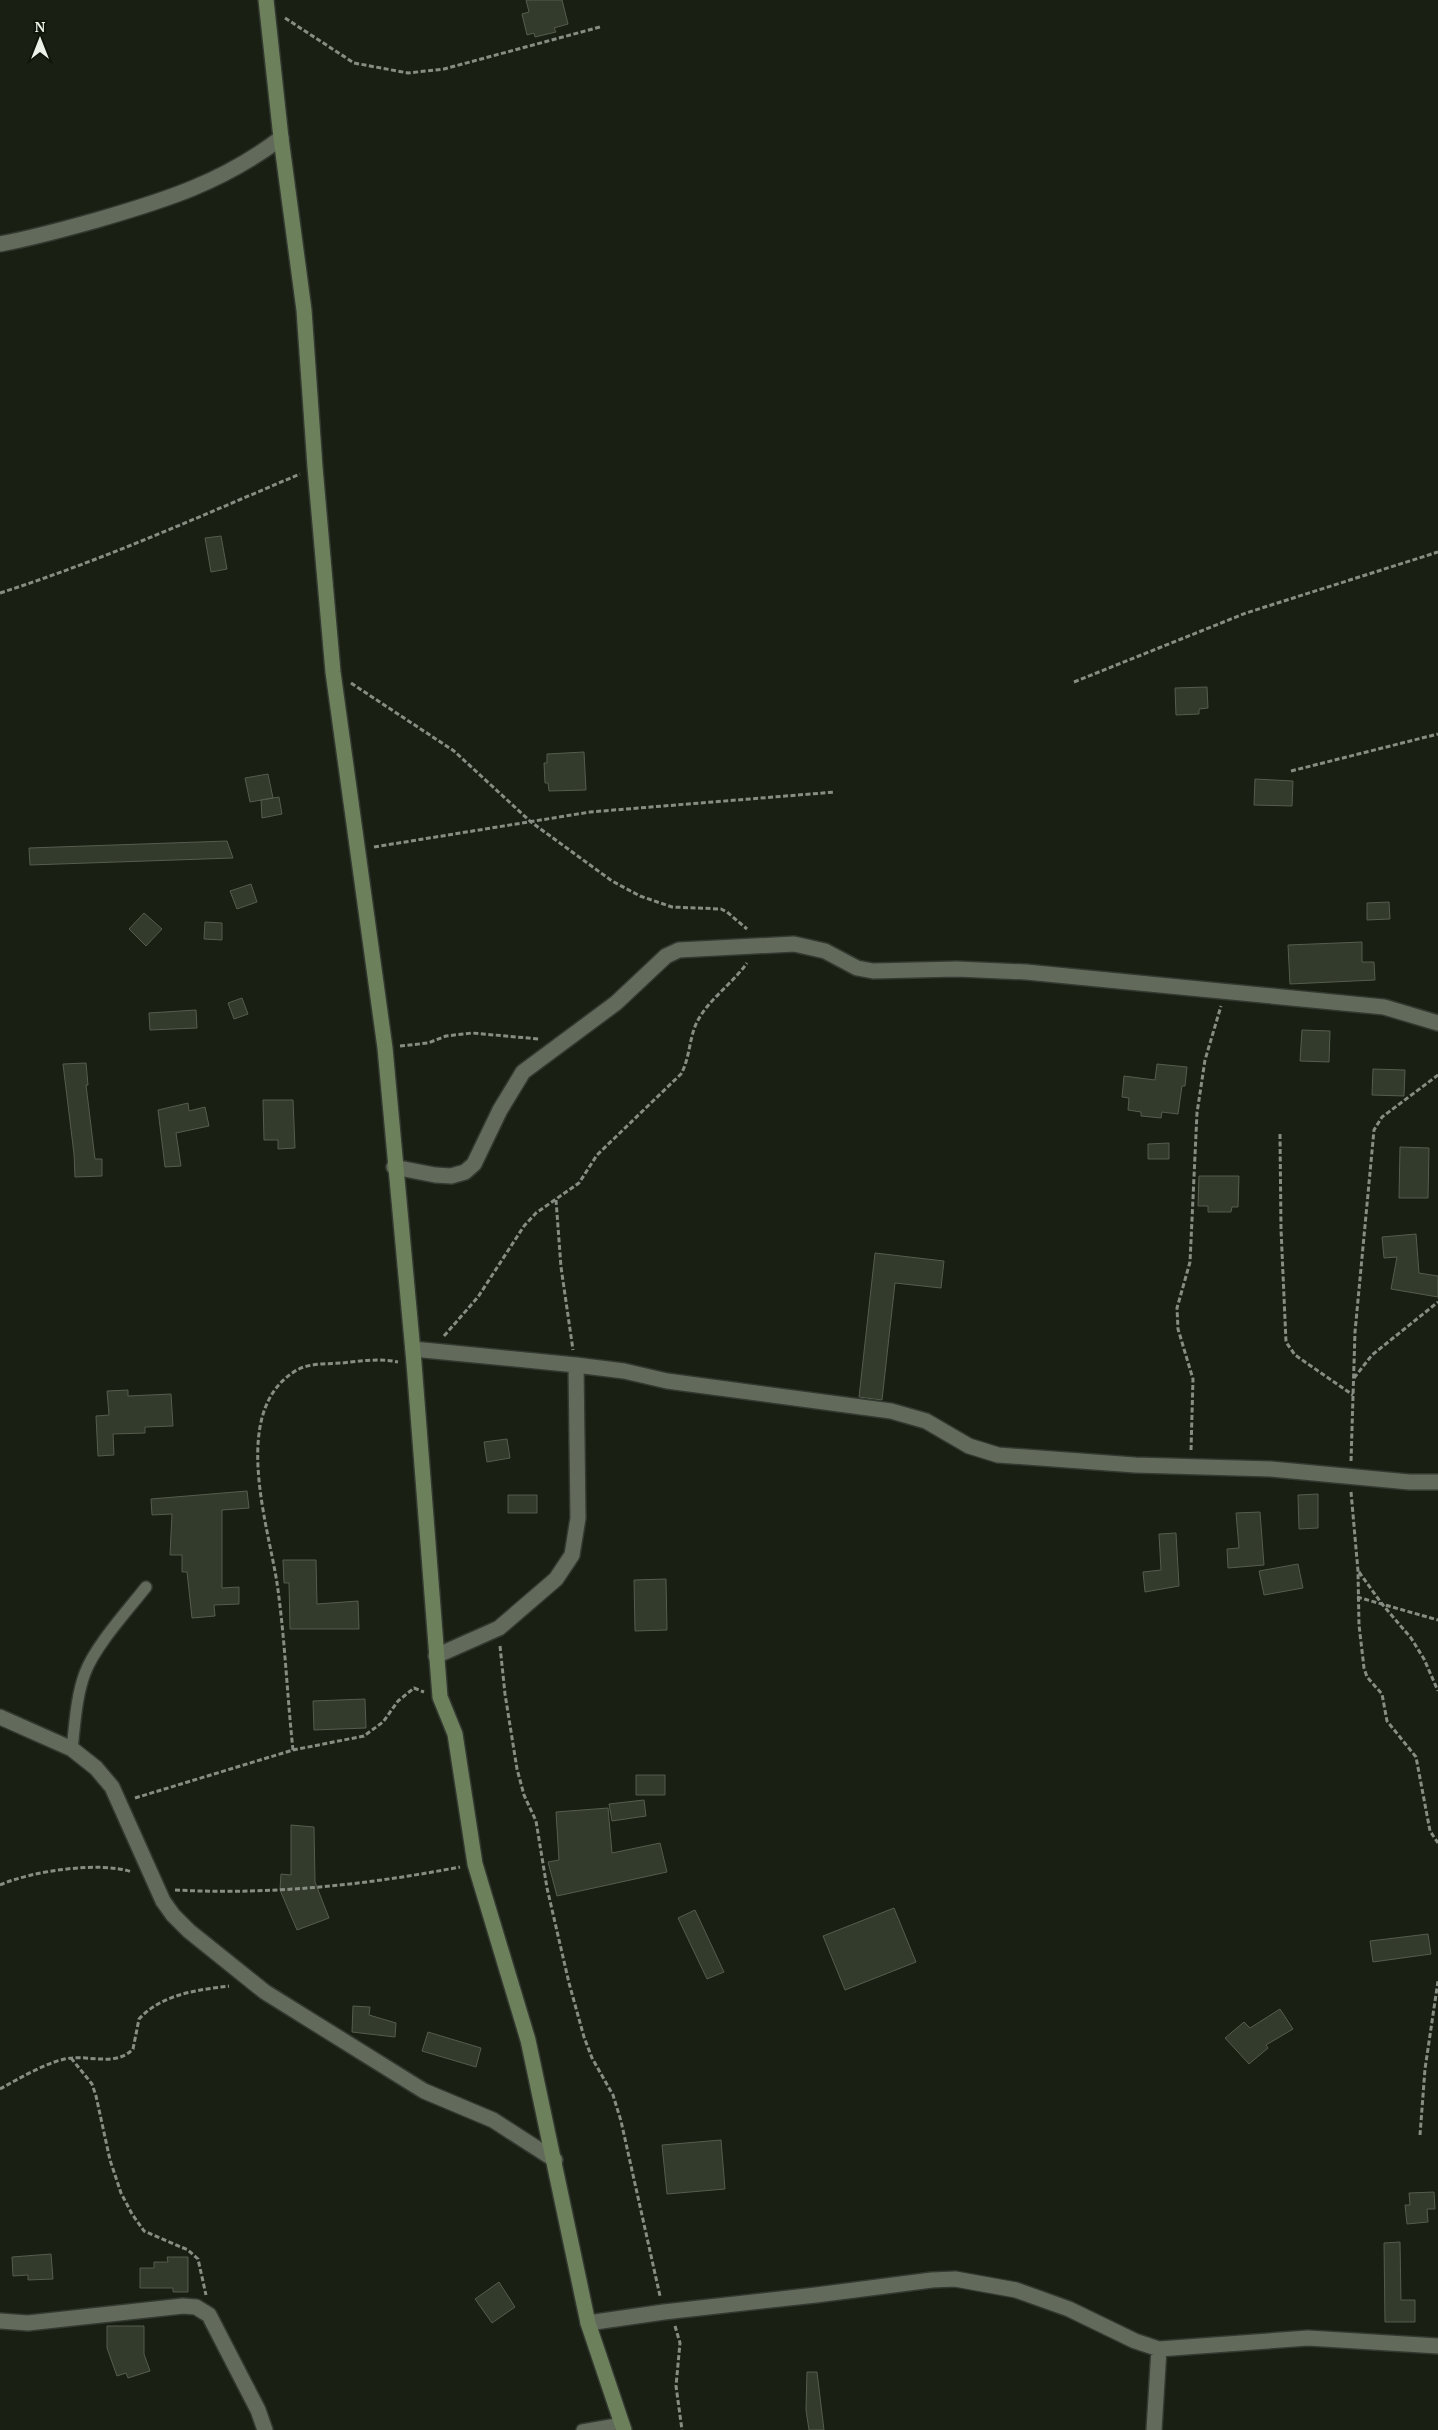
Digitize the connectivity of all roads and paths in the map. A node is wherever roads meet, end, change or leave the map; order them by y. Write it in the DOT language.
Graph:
graph roads {
  1 [pos="266,2"];
  2 [pos="600,27"];
  3 [pos="281,138"];
  4 [pos="0,244"];
  5 [pos="315,467"];
  6 [pos="1438,552"];
  7 [pos="0,593"];
  8 [pos="333,672"];
  9 [pos="1074,682"];
  10 [pos="1438,734"];
  11 [pos="1291,771"];
  12 [pos="835,792"];
  13 [pos="531,822"];
  14 [pos="357,850"];
  15 [pos="763,947"];
  16 [pos="1225,992"];
  17 [pos="1438,1023"];
  18 [pos="563,1042"];
  19 [pos="385,1048"];
  20 [pos="1437,1078"];
  21 [pos="1280,1134"];
  22 [pos="394,1167"];
  23 [pos="556,1200"];
  24 [pos="1438,1302"];
  25 [pos="436,1350"];
  26 [pos="413,1356"];
  27 [pos="576,1365"];
  28 [pos="1354,1378"];
  29 [pos="1354,1396"];
  30 [pos="1192,1466"];
  31 [pos="1351,1476"];
  32 [pos="1438,1482"];
  33 [pos="1358,1571"];
  34 [pos="146,1587"];
  35 [pos="1357,1597"];
  36 [pos="1382,1604"];
  37 [pos="1438,1620"];
  38 [pos="499,1628"];
  39 [pos="436,1656"];
  40 [pos="1438,1691"];
  41 [pos="440,1697"];
  42 [pos="0,1716"];
  43 [pos="72,1749"];
  44 [pos="293,1750"];
  45 [pos="120,1804"];
  46 [pos="1438,1843"];
  47 [pos="475,1864"];
  48 [pos="0,1885"];
  49 [pos="155,1885"];
  50 [pos="253,1981"];
  51 [pos="1438,1981"];
  52 [pos="71,2058"];
  53 [pos="0,2089"];
  54 [pos="1420,2136"];
  55 [pos="555,2160"];
  56 [pos="664,2312"];
  57 [pos="208,2315"];
  58 [pos="0,2321"];
  59 [pos="588,2323"];
  60 [pos="1438,2346"];
  61 [pos="1159,2349"];
  62 [pos="623,2427"];
  63 [pos="266,2430"];
  64 [pos="582,2430"];
  65 [pos="682,2430"];
  66 [pos="1154,2430"];
  1 -- 2 [label="path"];
  1 -- 3 [label="street"];
  3 -- 4 [label="street"];
  3 -- 5 [label="street"];
  5 -- 7 [label="path"];
  5 -- 8 [label="street"];
  6 -- 9 [label="path"];
  8 -- 13 [label="path"];
  8 -- 14 [label="street"];
  10 -- 11 [label="path"];
  12 -- 13 [label="path"];
  13 -- 14 [label="path"];
  13 -- 15 [label="path"];
  14 -- 19 [label="street"];
  15 -- 16 [label="street"];
  15 -- 18 [label="street"];
  15 -- 23 [label="path"];
  16 -- 17 [label="street"];
  16 -- 30 [label="path"];
  18 -- 19 [label="path"];
  18 -- 22 [label="street"];
  19 -- 22 [label="street"];
  20 -- 28 [label="path"];
  21 -- 29 [label="path"];
  22 -- 26 [label="street"];
  23 -- 25 [label="path"];
  23 -- 27 [label="path"];
  24 -- 28 [label="path"];
  25 -- 26 [label="street"];
  25 -- 27 [label="street"];
  26 -- 39 [label="street"];
  26 -- 44 [label="path"];
  27 -- 30 [label="street"];
  27 -- 38 [label="street"];
  28 -- 29 [label="path"];
  29 -- 31 [label="path"];
  30 -- 31 [label="street"];
  31 -- 32 [label="street"];
  31 -- 33 [label="path"];
  33 -- 35 [label="path"];
  33 -- 36 [label="path"];
  34 -- 43 [label="lane"];
  35 -- 36 [label="path"];
  35 -- 46 [label="path"];
  36 -- 37 [label="path"];
  36 -- 40 [label="path"];
  38 -- 39 [label="street"];
  38 -- 56 [label="path"];
  39 -- 41 [label="street"];
  41 -- 44 [label="path"];
  41 -- 47 [label="street"];
  42 -- 43 [label="street"];
  43 -- 45 [label="street"];
  44 -- 45 [label="path"];
  45 -- 49 [label="street"];
  47 -- 49 [label="path"];
  47 -- 55 [label="street"];
  48 -- 49 [label="path"];
  49 -- 50 [label="street"];
  50 -- 52 [label="path"];
  50 -- 55 [label="street"];
  51 -- 54 [label="path"];
  52 -- 53 [label="path"];
  52 -- 57 [label="path"];
  55 -- 59 [label="street"];
  56 -- 59 [label="street"];
  56 -- 61 [label="street"];
  56 -- 65 [label="path"];
  57 -- 58 [label="street"];
  57 -- 63 [label="street"];
  59 -- 62 [label="street"];
  60 -- 61 [label="street"];
  61 -- 66 [label="street"];
  62 -- 64 [label="lane"];
}
